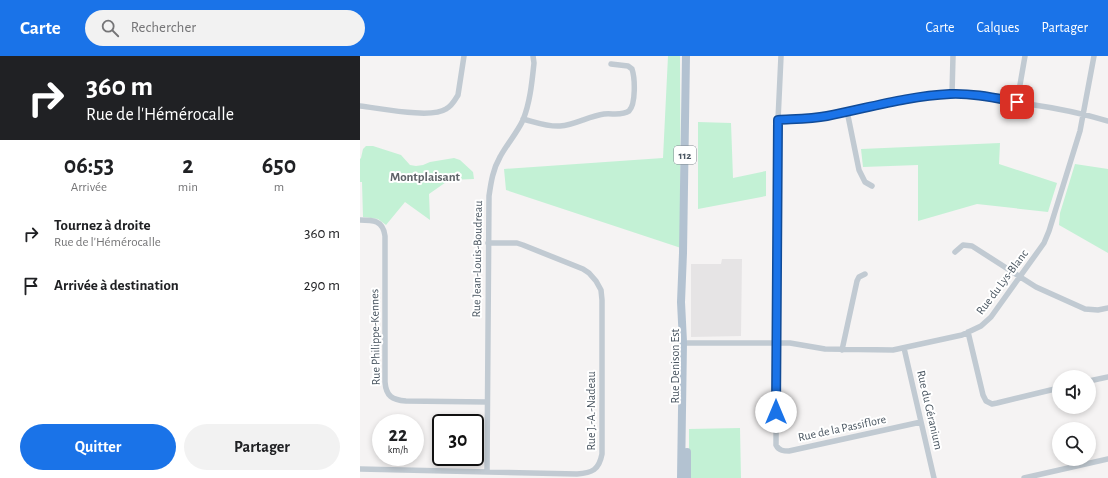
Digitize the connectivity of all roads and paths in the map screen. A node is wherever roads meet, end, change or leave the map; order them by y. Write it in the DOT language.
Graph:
graph roads {
  1 [pos="464,56"];
  2 [pos="532,56"];
  3 [pos="686,56"];
  4 [pos="781,56"];
  5 [pos="953,56"];
  6 [pos="1025,56"];
  7 [pos="1094,56"];
  8 [pos="611,64"];
  9 [pos="952,94"];
  10 [pos="1017,102"];
  11 [pos="360,106"];
  12 [pos="847,111"];
  13 [pos="1083,114"];
  14 [pos="523,119"];
  15 [pos="778,120"];
  16 [pos="1108,121"];
  17 [pos="872,186"];
  18 [pos="360,220"];
  19 [pos="488,243"];
  20 [pos="955,252"];
  21 [pos="683,253"];
  22 [pos="865,274"];
  23 [pos="1020,277"];
  24 [pos="1108,308"];
  25 [pos="968,332"];
  26 [pos="687,343"];
  27 [pos="776,343"];
  28 [pos="904,348"];
  29 [pos="842,350"];
  30 [pos="1108,377"];
  31 [pos="1096,380"];
  32 [pos="1052,390"];
  33 [pos="487,402"];
  34 [pos="921,422"];
  35 [pos="1108,459"];
  36 [pos="360,469"];
  37 [pos="487,472"];
  38 [pos="552,476"];
  39 [pos="682,478"];
  40 [pos="687,478"];
  41 [pos="934,478"];
  42 [pos="1024,478"];
  1 -- 11 [label="street"];
  2 -- 14 [label="street, Rue Jean-Louis-Boudreau"];
  3 -- 21 [label="main road, Rue Denison Est / 112"];
  4 -- 15 [label="street, Rue de la Passiflore"];
  5 -- 9 [label="street"];
  6 -- 10 [label="street"];
  7 -- 13 [label="street, Rue du Lys-Blanc"];
  8 -- 14 [label="street"];
  9 -- 10 [label="street"];
  9 -- 12 [label="street"];
  10 -- 13 [label="street"];
  12 -- 15 [label="street"];
  12 -- 17 [label="street"];
  13 -- 16 [label="street"];
  13 -- 23 [label="street, Rue du Lys-Blanc"];
  14 -- 19 [label="street, Rue Jean-Louis-Boudreau"];
  15 -- 27 [label="street, Rue de la Passiflore"];
  18 -- 33 [label="street, Rue Philippe-Kennes"];
  19 -- 33 [label="street, Rue Jean-Louis-Boudreau"];
  19 -- 38 [label="street, Rue J.-A.-Nadeau"];
  20 -- 23 [label="street"];
  21 -- 26 [label="main road, Rue Denison Est"];
  21 -- 39 [label="main road, Rue Denison Est / 112"];
  22 -- 29 [label="street"];
  23 -- 24 [label="street"];
  23 -- 25 [label="street, Rue du Lys-Blanc"];
  25 -- 28 [label="street, Rue du Lys-Blanc"];
  25 -- 32 [label="street"];
  26 -- 27 [label="street, Rue du Lys-Blanc"];
  26 -- 40 [label="main road, Rue Denison Est"];
  27 -- 29 [label="street, Rue du Lys-Blanc"];
  27 -- 34 [label="street, Rue de la Passiflore"];
  28 -- 29 [label="street, Rue du Lys-Blanc"];
  28 -- 34 [label="street, Rue du Géranium"];
  30 -- 31 [label="street"];
  33 -- 37 [label="street, Rue Jean-Louis-Boudreau"];
  34 -- 41 [label="street, Rue du Géranium"];
  35 -- 42 [label="street"];
  36 -- 37 [label="street, Rue J.-A.-Nadeau"];
  37 -- 38 [label="street, Rue J.-A.-Nadeau"];
}
